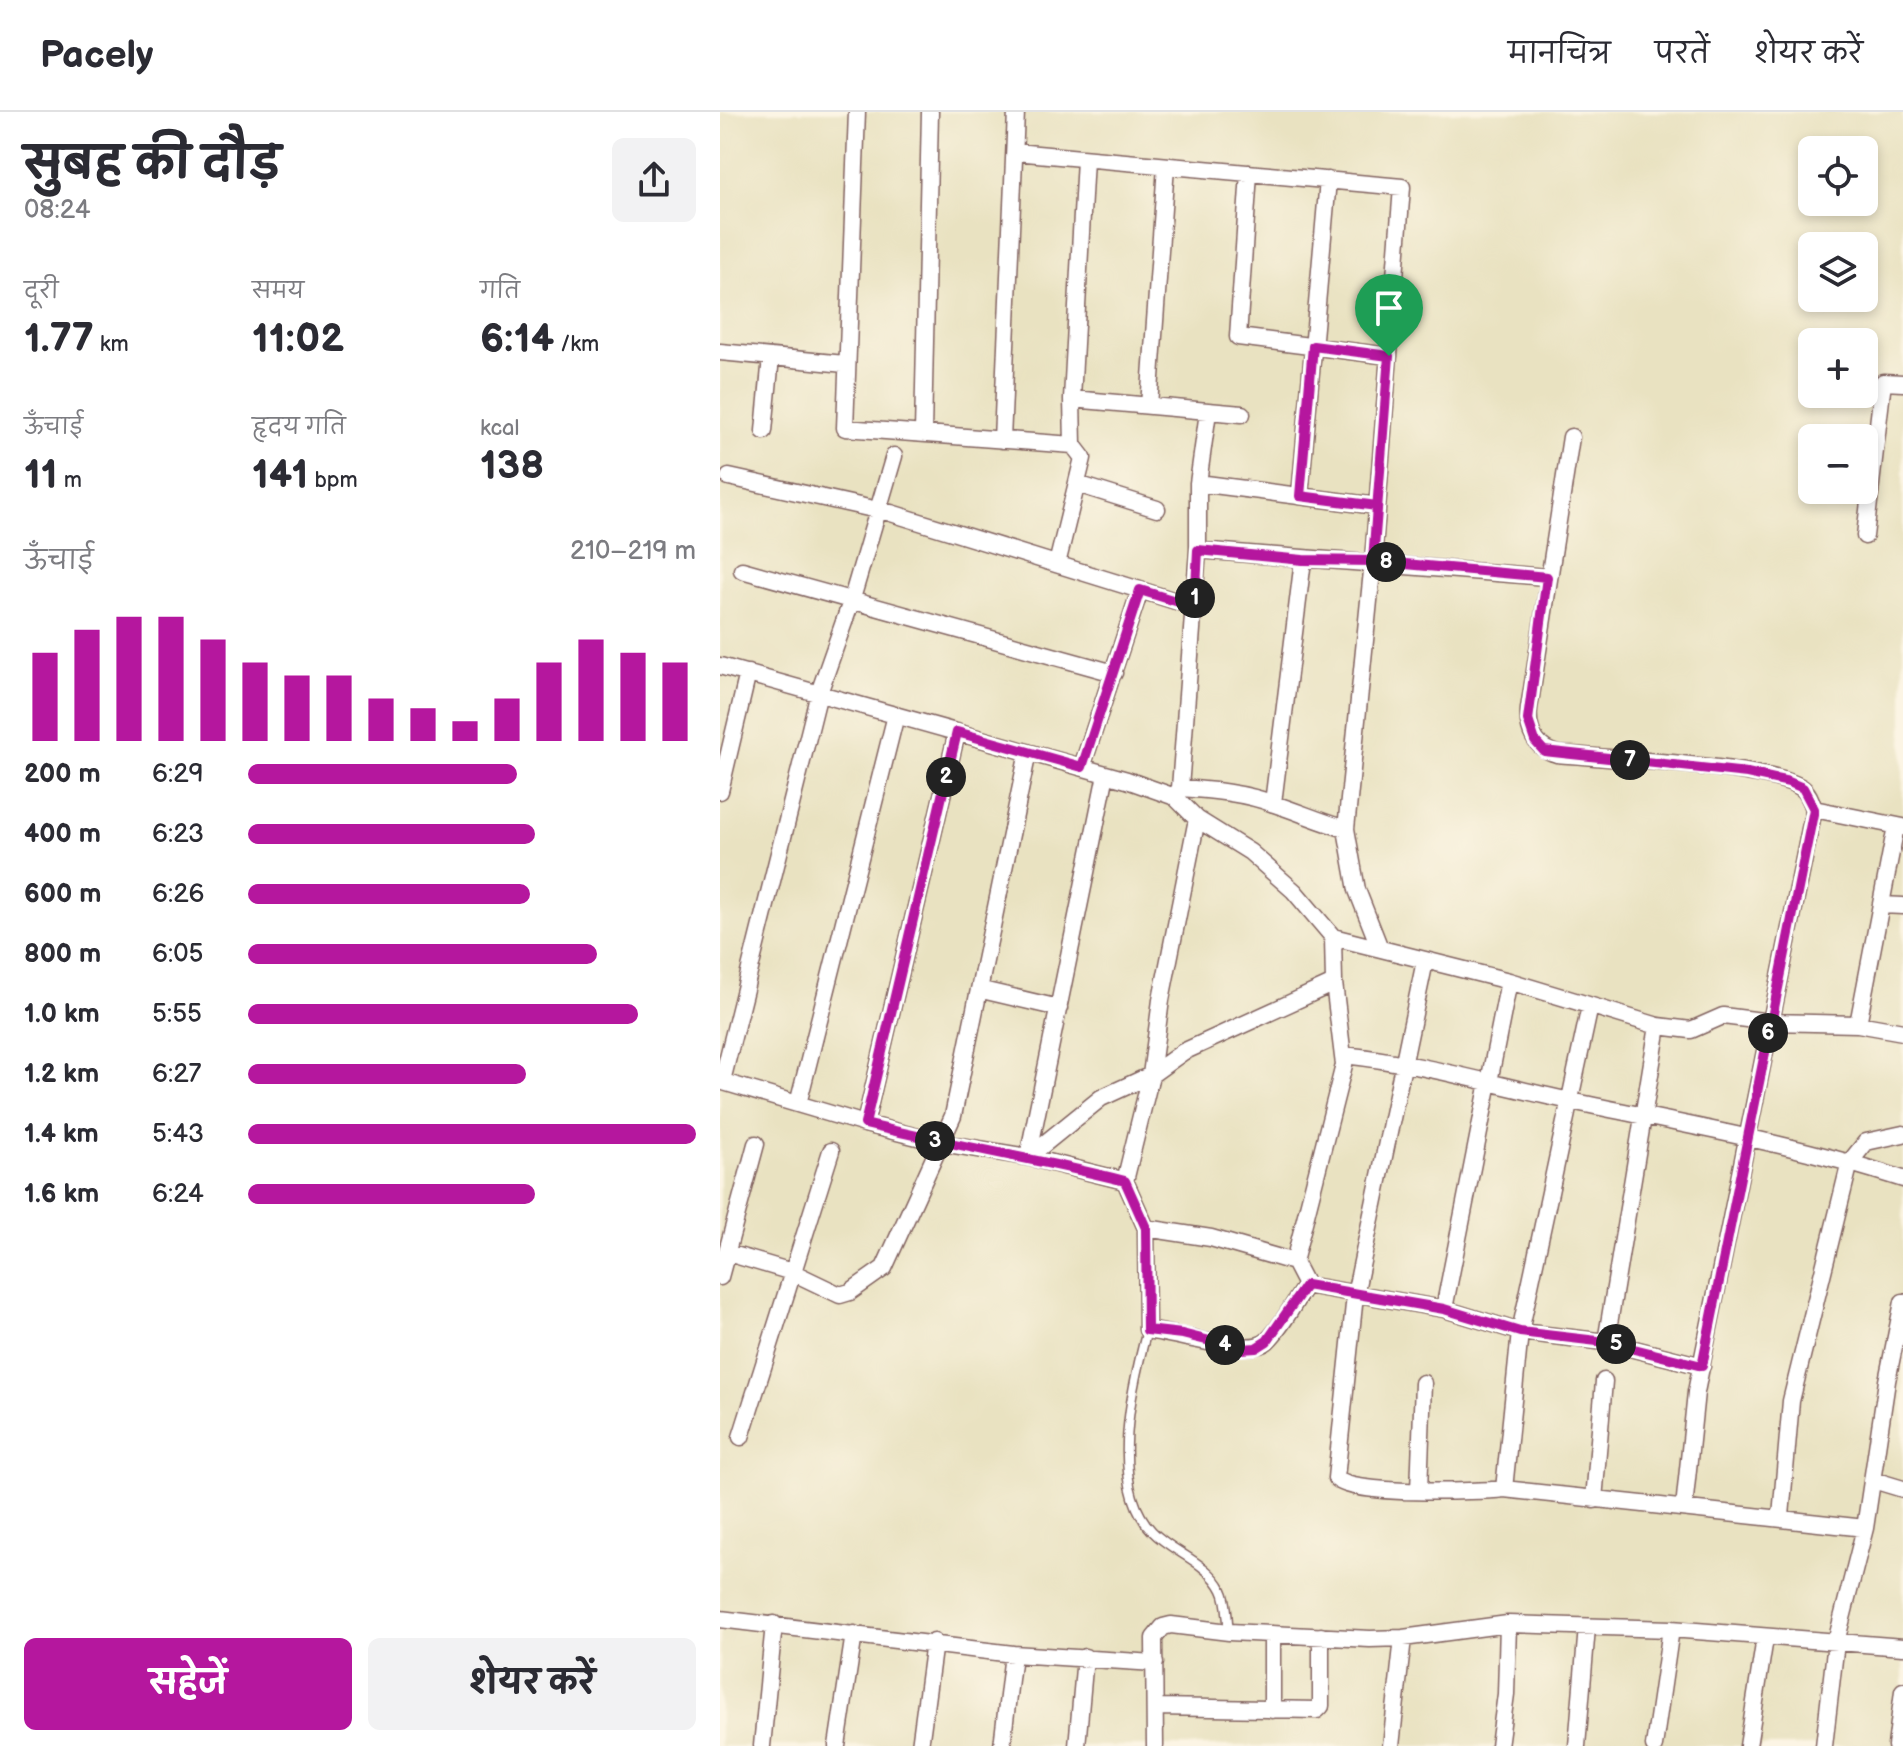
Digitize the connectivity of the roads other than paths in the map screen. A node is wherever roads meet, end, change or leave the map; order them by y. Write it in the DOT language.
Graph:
graph roads {
  1 [pos="857,112"];
  2 [pos="930,112"];
  3 [pos="1016,112"];
  4 [pos="1015,152"];
  5 [pos="1085,159"];
  6 [pos="1166,166"];
  7 [pos="1249,173"];
  8 [pos="1328,180"];
  9 [pos="1313,346"];
  10 [pos="720,352"];
  11 [pos="1389,356"];
  12 [pos="771,357"];
  13 [pos="845,364"];
  14 [pos="1903,383"];
  15 [pos="1072,399"];
  16 [pos="1149,406"];
  17 [pos="1208,412"];
  18 [pos="1242,414"];
  19 [pos="764,431"];
  20 [pos="923,433"];
  21 [pos="1571,437"];
  22 [pos="1002,440"];
  23 [pos="1073,445"];
  24 [pos="894,456"];
  25 [pos="729,477"];
  26 [pos="1198,483"];
  27 [pos="1077,484"];
  28 [pos="1300,496"];
  29 [pos="1377,506"];
  30 [pos="1157,509"];
  31 [pos="878,510"];
  32 [pos="1865,536"];
  33 [pos="1198,550"];
  34 [pos="1303,560"];
  35 [pos="1373,561"];
  36 [pos="1057,564"];
  37 [pos="742,570"];
  38 [pos="1547,577"];
  39 [pos="1140,590"];
  40 [pos="851,602"];
  41 [pos="1195,607"];
  42 [pos="720,666"];
  43 [pos="748,673"];
  44 [pos="1114,673"];
  45 [pos="819,693"];
  46 [pos="896,715"];
  47 [pos="957,732"];
  48 [pos="1028,752"];
  49 [pos="1082,767"];
  50 [pos="1106,774"];
  51 [pos="720,791"];
  52 [pos="1178,792"];
  53 [pos="1273,803"];
  54 [pos="1814,809"];
  55 [pos="1197,819"];
  56 [pos="1900,827"];
  57 [pos="1346,829"];
  58 [pos="1881,905"];
  59 [pos="1903,906"];
  60 [pos="1333,937"];
  61 [pos="1379,946"];
  62 [pos="1425,961"];
  63 [pos="1509,981"];
  64 [pos="1334,983"];
  65 [pos="982,990"];
  66 [pos="1590,1006"];
  67 [pos="1059,1008"];
  68 [pos="1770,1022"];
  69 [pos="1858,1024"];
  70 [pos="1658,1026"];
  71 [pos="1903,1032"];
  72 [pos="1343,1055"];
  73 [pos="1406,1061"];
  74 [pos="1151,1075"];
  75 [pos="721,1081"];
  76 [pos="1487,1081"];
  77 [pos="1572,1101"];
  78 [pos="798,1104"];
  79 [pos="1641,1115"];
  80 [pos="865,1124"];
  81 [pos="1903,1134"];
  82 [pos="1749,1136"];
  83 [pos="942,1143"];
  84 [pos="756,1144"];
  85 [pos="831,1151"];
  86 [pos="1028,1157"];
  87 [pos="1850,1162"];
  88 [pos="1903,1179"];
  89 [pos="1125,1181"];
  90 [pos="1146,1228"];
  91 [pos="728,1253"];
  92 [pos="1294,1262"];
  93 [pos="792,1272"];
  94 [pos="720,1277"];
  95 [pos="1306,1285"];
  96 [pos="1355,1295"];
  97 [pos="1903,1302"];
  98 [pos="1444,1309"];
  99 [pos="1147,1330"];
  100 [pos="1520,1332"];
  101 [pos="1606,1342"];
  102 [pos="1702,1366"];
  103 [pos="1604,1381"];
  104 [pos="1423,1383"];
  105 [pos="741,1437"];
  106 [pos="1873,1480"];
  107 [pos="1504,1489"];
  108 [pos="1903,1489"];
  109 [pos="1419,1491"];
  110 [pos="1594,1500"];
  111 [pos="1684,1508"];
  112 [pos="1781,1516"];
  113 [pos="1865,1528"];
  114 [pos="720,1619"];
  115 [pos="774,1624"];
  116 [pos="1508,1624"];
  117 [pos="1587,1627"];
  118 [pos="1671,1629"];
  119 [pos="1229,1632"];
  120 [pos="854,1634"];
  121 [pos="1272,1634"];
  122 [pos="1321,1636"];
  123 [pos="1403,1638"];
  124 [pos="1765,1638"];
  125 [pos="934,1642"];
  126 [pos="1836,1642"];
  127 [pos="1903,1647"];
  128 [pos="1013,1654"];
  129 [pos="1085,1657"];
  130 [pos="1155,1663"];
  131 [pos="1903,1691"];
  132 [pos="1157,1707"];
  133 [pos="1272,1710"];
  134 [pos="762,1746"];
  135 [pos="837,1746"];
  136 [pos="920,1746"];
  137 [pos="1002,1746"];
  138 [pos="1077,1746"];
  139 [pos="1155,1746"];
  140 [pos="1391,1746"];
  141 [pos="1499,1746"];
  142 [pos="1577,1746"];
  143 [pos="1654,1746"];
  144 [pos="1748,1746"];
  145 [pos="1824,1746"];
  146 [pos="1896,1746"];
  1 -- 13 [label="street"];
  2 -- 20 [label="street"];
  3 -- 4 [label="street"];
  4 -- 5 [label="street"];
  4 -- 22 [label="street"];
  5 -- 6 [label="street"];
  5 -- 15 [label="street"];
  6 -- 7 [label="street"];
  6 -- 16 [label="street"];
  7 -- 8 [label="street"];
  7 -- 9 [label="street"];
  8 -- 9 [label="street"];
  8 -- 11 [label="street"];
  9 -- 11 [label="street"];
  9 -- 28 [label="street"];
  10 -- 12 [label="street"];
  11 -- 29 [label="street"];
  12 -- 13 [label="street"];
  12 -- 19 [label="street"];
  13 -- 20 [label="street"];
  14 -- 32 [label="street"];
  15 -- 16 [label="street"];
  15 -- 23 [label="street"];
  16 -- 17 [label="street"];
  17 -- 18 [label="street"];
  17 -- 26 [label="street"];
  20 -- 22 [label="street"];
  21 -- 38 [label="street"];
  22 -- 23 [label="street"];
  23 -- 27 [label="street"];
  24 -- 31 [label="street"];
  25 -- 31 [label="street"];
  26 -- 28 [label="street"];
  26 -- 33 [label="street"];
  27 -- 30 [label="street"];
  27 -- 36 [label="street"];
  28 -- 29 [label="street"];
  29 -- 35 [label="street"];
  31 -- 36 [label="street"];
  31 -- 40 [label="street"];
  33 -- 34 [label="street"];
  33 -- 41 [label="street"];
  34 -- 35 [label="street"];
  34 -- 53 [label="street"];
  35 -- 38 [label="street"];
  35 -- 57 [label="street"];
  36 -- 39 [label="street"];
  37 -- 40 [label="street"];
  38 -- 54 [label="street"];
  39 -- 41 [label="street"];
  39 -- 44 [label="street"];
  40 -- 44 [label="street"];
  40 -- 45 [label="street"];
  41 -- 52 [label="street"];
  42 -- 43 [label="street"];
  43 -- 45 [label="street"];
  43 -- 51 [label="street"];
  44 -- 49 [label="street"];
  45 -- 46 [label="street"];
  45 -- 75 [label="street"];
  46 -- 47 [label="street"];
  46 -- 78 [label="street"];
  47 -- 48 [label="street"];
  47 -- 80 [label="street"];
  48 -- 49 [label="street"];
  48 -- 65 [label="street"];
  49 -- 50 [label="street"];
  50 -- 52 [label="street"];
  50 -- 67 [label="street"];
  52 -- 53 [label="street"];
  52 -- 55 [label="street"];
  53 -- 57 [label="street"];
  54 -- 56 [label="street"];
  54 -- 68 [label="street"];
  55 -- 60 [label="street"];
  55 -- 74 [label="street"];
  56 -- 58 [label="street"];
  57 -- 61 [label="street"];
  58 -- 59 [label="street"];
  58 -- 69 [label="street"];
  60 -- 61 [label="street"];
  60 -- 64 [label="street"];
  61 -- 62 [label="street"];
  62 -- 63 [label="street"];
  62 -- 73 [label="street"];
  63 -- 66 [label="street"];
  63 -- 76 [label="street"];
  64 -- 72 [label="street"];
  64 -- 74 [label="street"];
  65 -- 67 [label="street"];
  65 -- 83 [label="street"];
  66 -- 70 [label="street"];
  66 -- 77 [label="street"];
  67 -- 86 [label="street"];
  68 -- 69 [label="street"];
  68 -- 70 [label="street"];
  68 -- 82 [label="street"];
  69 -- 71 [label="street"];
  70 -- 79 [label="street"];
  72 -- 73 [label="street"];
  72 -- 92 [label="street"];
  73 -- 76 [label="street"];
  73 -- 96 [label="street"];
  74 -- 86 [label="street"];
  74 -- 89 [label="street"];
  75 -- 78 [label="street"];
  76 -- 77 [label="street"];
  76 -- 98 [label="street"];
  77 -- 79 [label="street"];
  77 -- 100 [label="street"];
  78 -- 80 [label="street"];
  79 -- 82 [label="street"];
  79 -- 101 [label="street"];
  80 -- 83 [label="street"];
  81 -- 87 [label="street"];
  82 -- 87 [label="street"];
  82 -- 102 [label="street"];
  83 -- 86 [label="street"];
  83 -- 93 [label="street"];
  84 -- 91 [label="street"];
  85 -- 93 [label="street"];
  86 -- 89 [label="street"];
  87 -- 88 [label="street"];
  87 -- 112 [label="street"];
  89 -- 90 [label="street"];
  90 -- 92 [label="street"];
  90 -- 99 [label="street"];
  91 -- 93 [label="street"];
  91 -- 94 [label="street"];
  92 -- 95 [label="street"];
  93 -- 105 [label="street"];
  95 -- 96 [label="street"];
  95 -- 99 [label="street"];
  96 -- 98 [label="street"];
  96 -- 109 [label="street"];
  97 -- 106 [label="street"];
  98 -- 100 [label="street"];
  99 -- 119 [label="lane"];
  100 -- 101 [label="street"];
  100 -- 107 [label="street"];
  101 -- 102 [label="street"];
  102 -- 111 [label="street"];
  103 -- 110 [label="street"];
  104 -- 109 [label="street"];
  106 -- 108 [label="street"];
  106 -- 113 [label="street"];
  107 -- 109 [label="street"];
  107 -- 110 [label="street"];
  110 -- 111 [label="street"];
  111 -- 112 [label="street"];
  112 -- 113 [label="street"];
  113 -- 126 [label="street"];
  114 -- 115 [label="street"];
  115 -- 120 [label="street"];
  115 -- 134 [label="street"];
  116 -- 117 [label="street"];
  116 -- 123 [label="street"];
  116 -- 141 [label="street"];
  117 -- 118 [label="street"];
  117 -- 142 [label="street"];
  118 -- 124 [label="street"];
  118 -- 143 [label="street"];
  119 -- 121 [label="street"];
  119 -- 130 [label="street"];
  120 -- 125 [label="street"];
  120 -- 135 [label="street"];
  121 -- 122 [label="street"];
  121 -- 133 [label="street"];
  122 -- 123 [label="street"];
  122 -- 133 [label="street"];
  123 -- 140 [label="street"];
  124 -- 126 [label="street"];
  124 -- 144 [label="street"];
  125 -- 128 [label="street"];
  125 -- 136 [label="street"];
  126 -- 127 [label="street"];
  126 -- 145 [label="street"];
  128 -- 129 [label="street"];
  128 -- 137 [label="street"];
  129 -- 130 [label="street"];
  129 -- 138 [label="street"];
  130 -- 132 [label="street"];
  131 -- 146 [label="street"];
  132 -- 133 [label="street"];
  132 -- 139 [label="street"];
}
